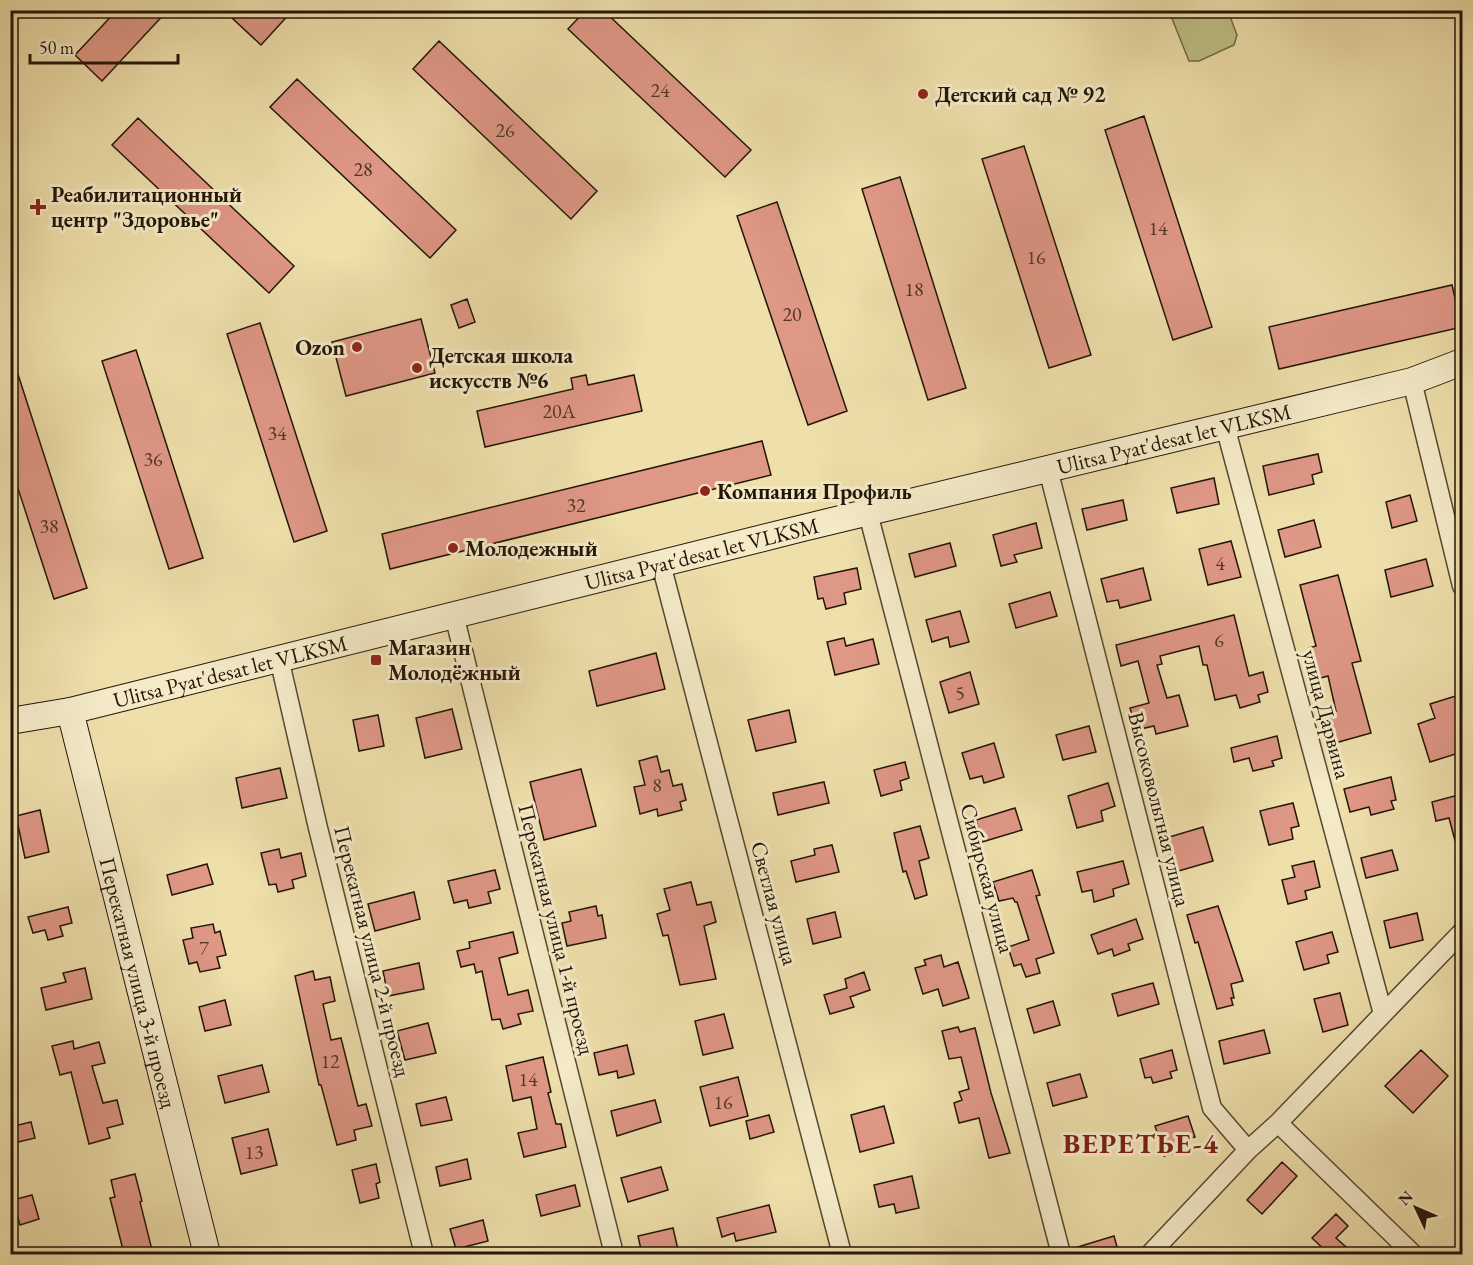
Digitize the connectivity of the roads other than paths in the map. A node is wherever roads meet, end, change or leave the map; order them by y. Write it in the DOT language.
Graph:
graph roads {
  1 [pos="1462,362"];
  2 [pos="1412,381"];
  3 [pos="1225,426"];
  4 [pos="1048,469"];
  5 [pos="868,513"];
  6 [pos="661,564"];
  7 [pos="1462,586"];
  8 [pos="454,615"];
  9 [pos="279,658"];
  10 [pos="70,711"];
  11 [pos="10,721"];
  12 [pos="1462,932"];
  13 [pos="1383,1014"];
  14 [pos="1278,1123"];
  15 [pos="1248,1150"];
  16 [pos="207,1254"];
  17 [pos="424,1254"];
  18 [pos="614,1254"];
  19 [pos="842,1254"];
  20 [pos="1061,1254"];
  21 [pos="1150,1254"];
  22 [pos="1413,1254"];
  1 -- 2 [label="main road, Ulitsa Pyat'desat let VLKSM"];
  2 -- 3 [label="main road, Ulitsa Pyat'desat let VLKSM"];
  2 -- 7 [label="street"];
  3 -- 4 [label="main road, Ulitsa Pyat'desat let VLKSM"];
  3 -- 13 [label="street, улица Дарвина"];
  4 -- 5 [label="main road, Ulitsa Pyat'desat let VLKSM"];
  4 -- 15 [label="street, Высоковольтная улица"];
  5 -- 6 [label="main road, Ulitsa Pyat'desat let VLKSM"];
  5 -- 20 [label="street, Сибирская улица"];
  6 -- 8 [label="main road, Ulitsa Pyat'desat let VLKSM"];
  6 -- 19 [label="street, Светлая улица"];
  8 -- 9 [label="main road, Ulitsa Pyat'desat let VLKSM"];
  8 -- 18 [label="street, Перекатная улица 1-й проезд"];
  9 -- 10 [label="main road, Ulitsa Pyat'desat let VLKSM"];
  9 -- 17 [label="street, Перекатная улица 2-й проезд"];
  10 -- 11 [label="main road, Ulitsa Pyat'desat let VLKSM"];
  10 -- 16 [label="main road, Перекатная улица 3-й проезд"];
  12 -- 13 [label="street"];
  13 -- 14 [label="street"];
  14 -- 15 [label="street"];
  14 -- 22 [label="street"];
  15 -- 21 [label="street"];
}
